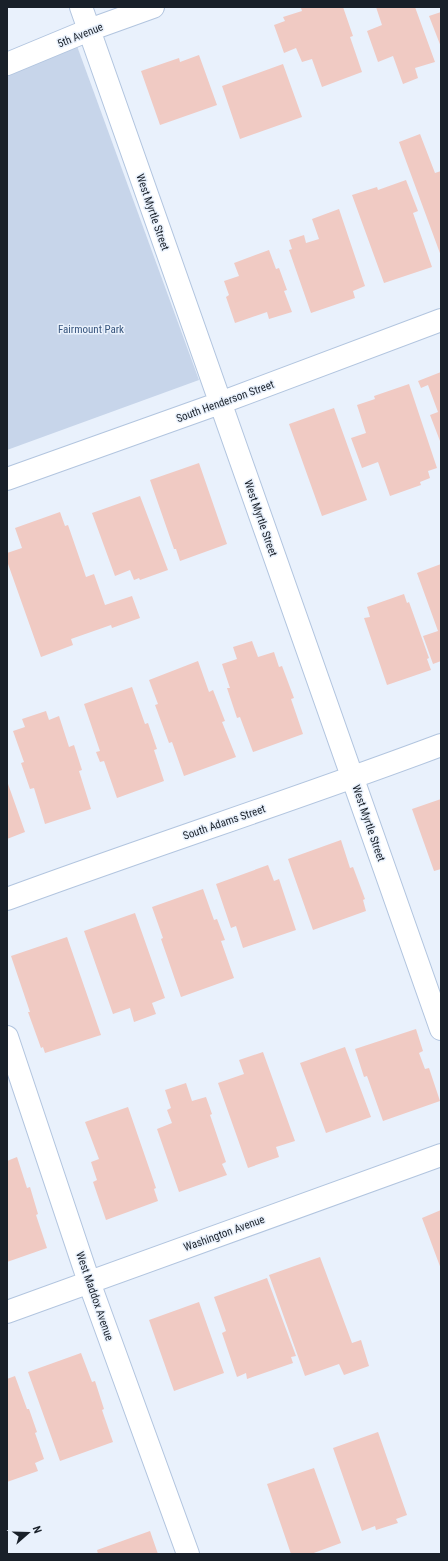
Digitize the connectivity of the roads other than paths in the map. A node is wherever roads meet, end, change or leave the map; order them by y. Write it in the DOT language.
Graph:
graph roads {
  1 [pos="81,7"];
  2 [pos="153,7"];
  3 [pos="89,30"];
  4 [pos="7,64"];
  5 [pos="441,320"];
  6 [pos="220,403"];
  7 [pos="7,479"];
  8 [pos="441,745"];
  9 [pos="353,778"];
  10 [pos="7,899"];
  11 [pos="441,1029"];
  12 [pos="7,1037"];
  13 [pos="441,1155"];
  14 [pos="89,1282"];
  15 [pos="7,1312"];
  16 [pos="188,1554"];
  1 -- 3 [label="street, West Myrtle Street"];
  2 -- 3 [label="street, 5th Avenue"];
  3 -- 4 [label="street, 5th Avenue"];
  3 -- 6 [label="street, West Myrtle Street"];
  5 -- 6 [label="street, South Henderson Street"];
  6 -- 7 [label="street, South Henderson Street"];
  6 -- 9 [label="street, West Myrtle Street"];
  8 -- 9 [label="street, South Adams Street"];
  9 -- 10 [label="street, South Adams Street"];
  9 -- 11 [label="street, West Myrtle Street"];
  12 -- 14 [label="street, West Maddox Avenue"];
  13 -- 14 [label="street, Washington Avenue"];
  14 -- 15 [label="street, Washington Avenue"];
  14 -- 16 [label="street, West Maddox Avenue"];
}
